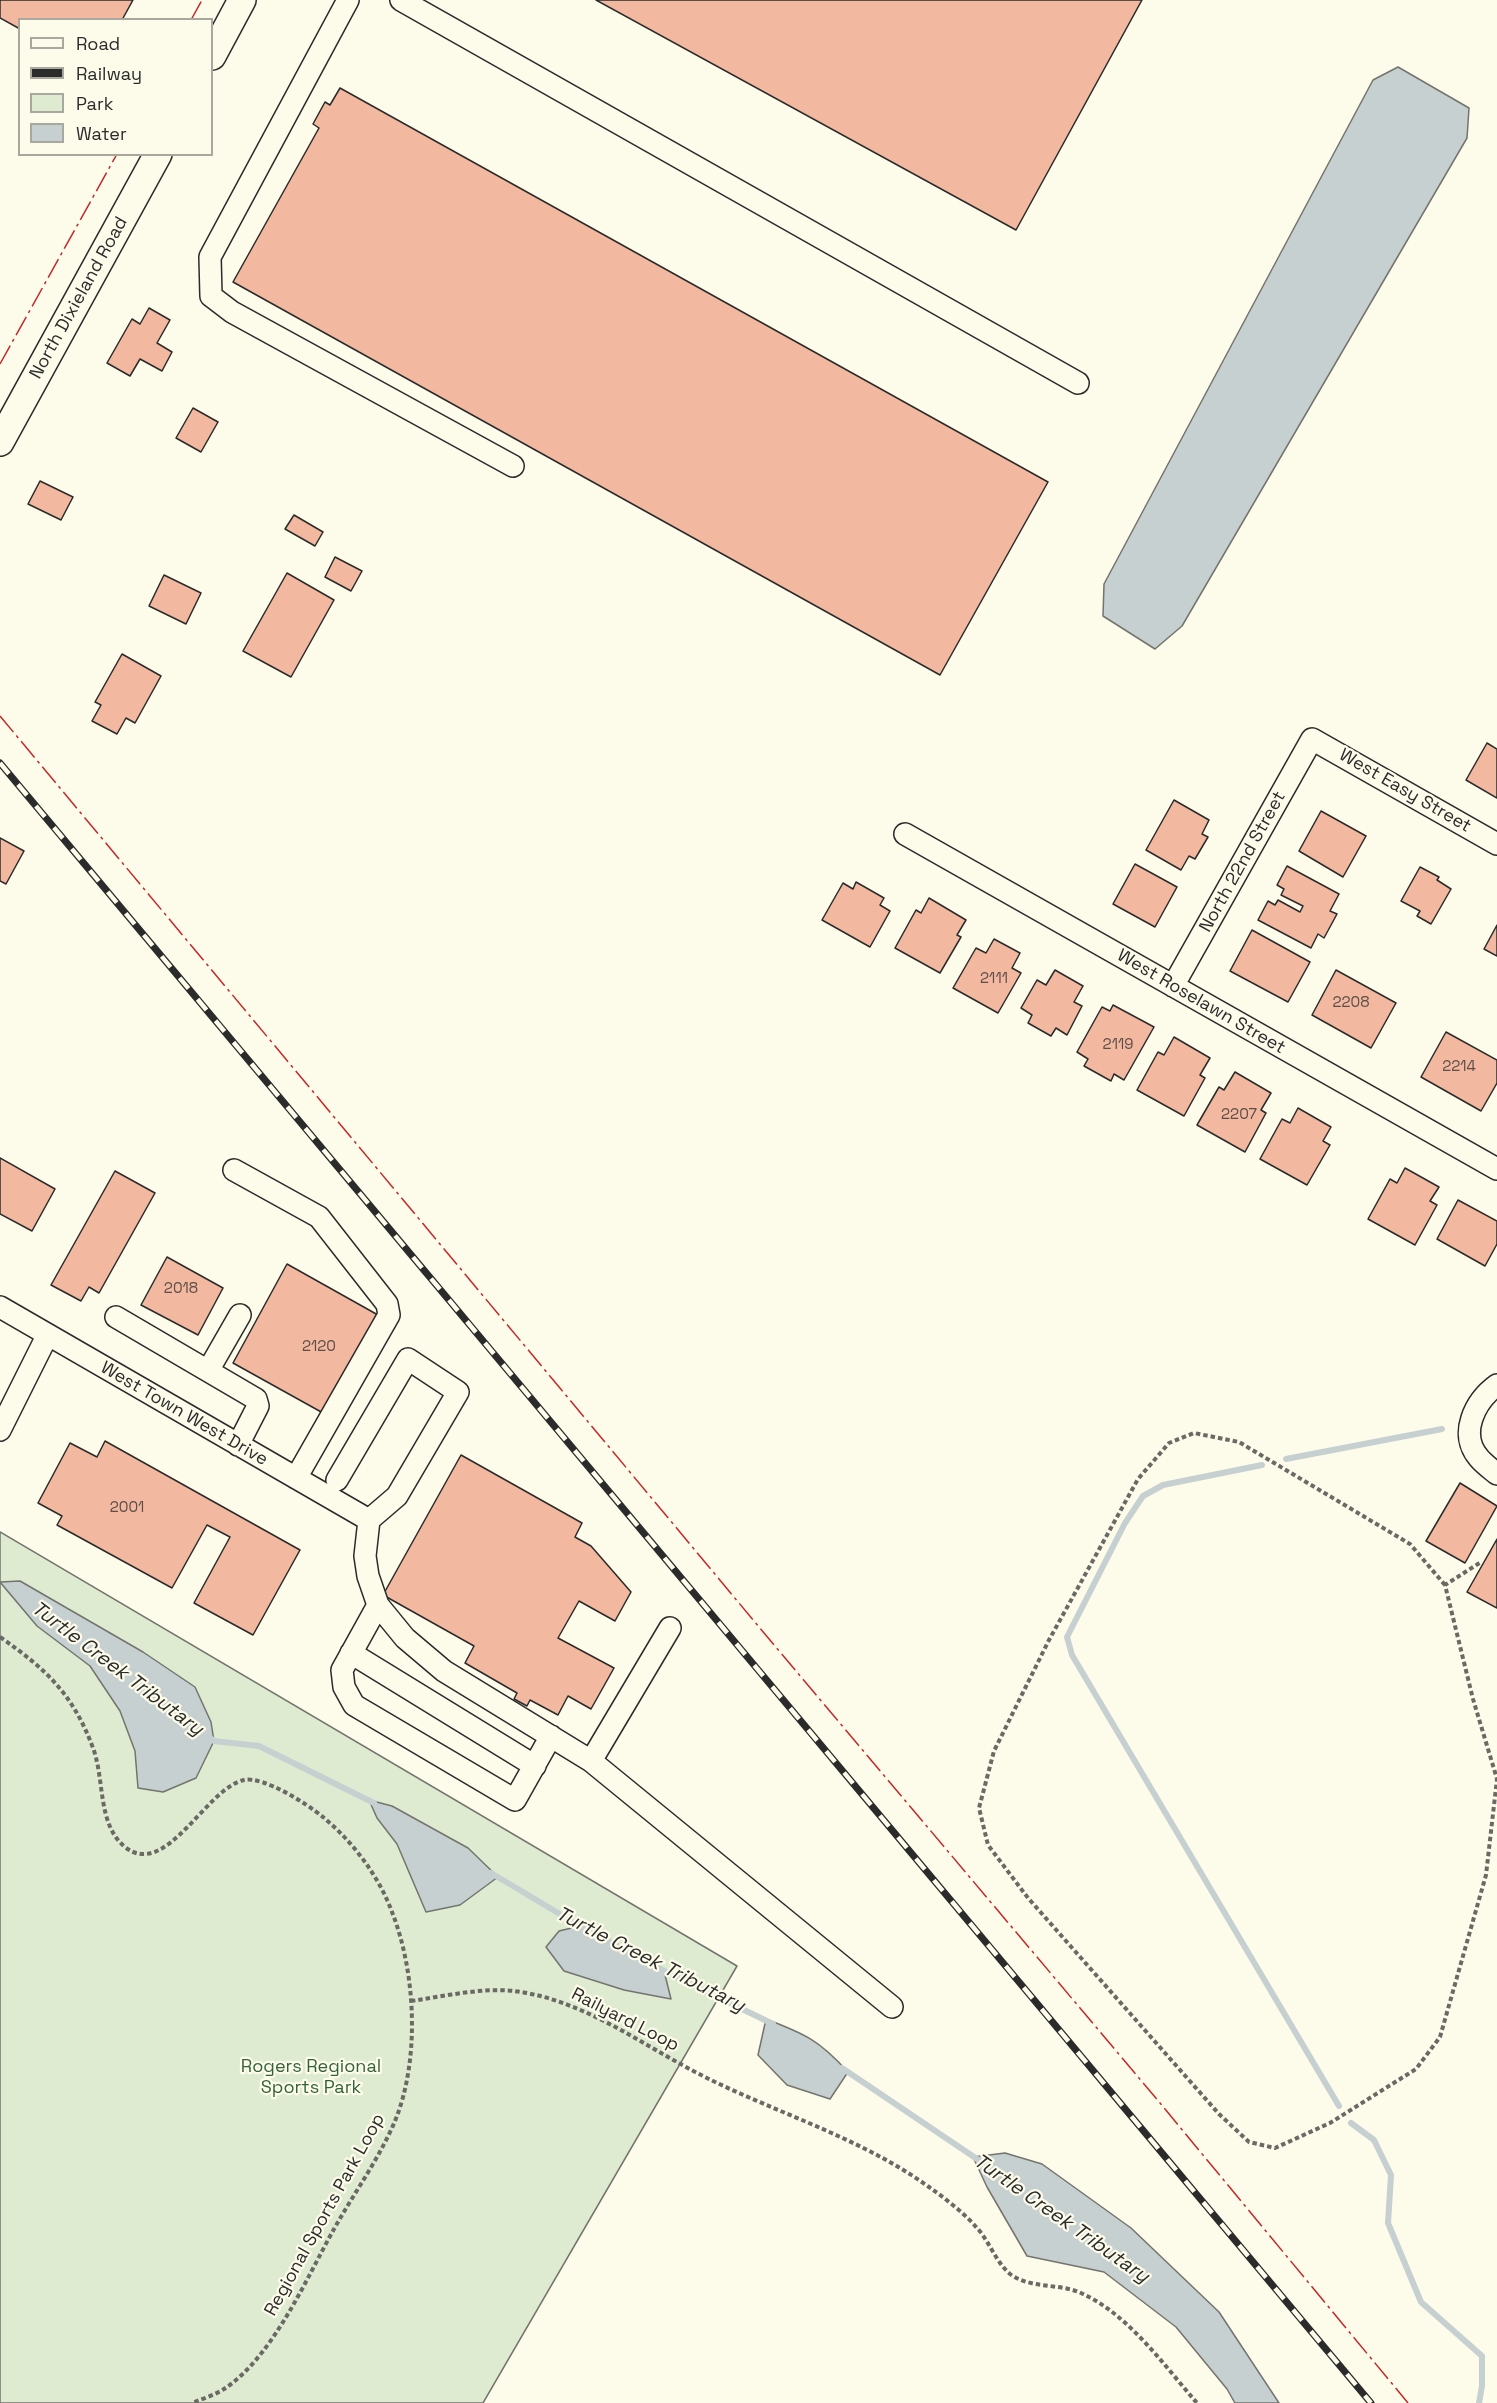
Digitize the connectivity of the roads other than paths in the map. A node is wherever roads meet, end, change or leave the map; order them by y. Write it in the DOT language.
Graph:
graph roads {
  1 [pos="242,0"];
  2 [pos="348,0"];
  3 [pos="401,0"];
  4 [pos="213,54"];
  5 [pos="157,156"];
  6 [pos="1078,384"];
  7 [pos="0,442"];
  8 [pos="513,466"];
  9 [pos="1312,739"];
  10 [pos="905,834"];
  11 [pos="1497,844"];
  12 [pos="1173,986"];
  13 [pos="1497,1169"];
  14 [pos="234,1170"];
  15 [pos="0,1307"];
  16 [pos="240,1315"];
  17 [pos="116,1317"];
  18 [pos="47,1336"];
  19 [pos="209,1369"];
  20 [pos="1497,1385"];
  21 [pos="0,1430"];
  22 [pos="238,1445"];
  23 [pos="1497,1474"];
  24 [pos="296,1479"];
  25 [pos="338,1480"];
  26 [pos="369,1520"];
  27 [pos="378,1605"];
  28 [pos="670,1628"];
  29 [pos="351,1653"];
  30 [pos="551,1736"];
  31 [pos="591,1761"];
  32 [pos="535,1766"];
  33 [pos="892,2007"];
  1 -- 4 [label="main road"];
  2 -- 8 [label="street"];
  3 -- 6 [label="street"];
  5 -- 7 [label="main road, North Dixieland Road"];
  9 -- 11 [label="street, West Easy Street"];
  9 -- 12 [label="street, North 22nd Street"];
  10 -- 12 [label="street, West Roselawn Street"];
  12 -- 13 [label="street, West Roselawn Street"];
  14 -- 24 [label="street"];
  15 -- 18 [label="street, West Town West Drive"];
  16 -- 19 [label="street"];
  17 -- 19 [label="street"];
  18 -- 21 [label="street"];
  18 -- 22 [label="street, West Town West Drive"];
  19 -- 22 [label="street"];
  20 -- 23 [label="street"];
  22 -- 24 [label="street, West Town West Drive"];
  24 -- 26 [label="street, West Town West Drive"];
  25 -- 26 [label="street"];
  26 -- 27 [label="street"];
  27 -- 29 [label="street"];
  27 -- 30 [label="street"];
  28 -- 31 [label="street"];
  29 -- 32 [label="street"];
  29 -- 32 [label="street"];
  30 -- 31 [label="street"];
  30 -- 32 [label="street"];
  31 -- 33 [label="street"];
}
